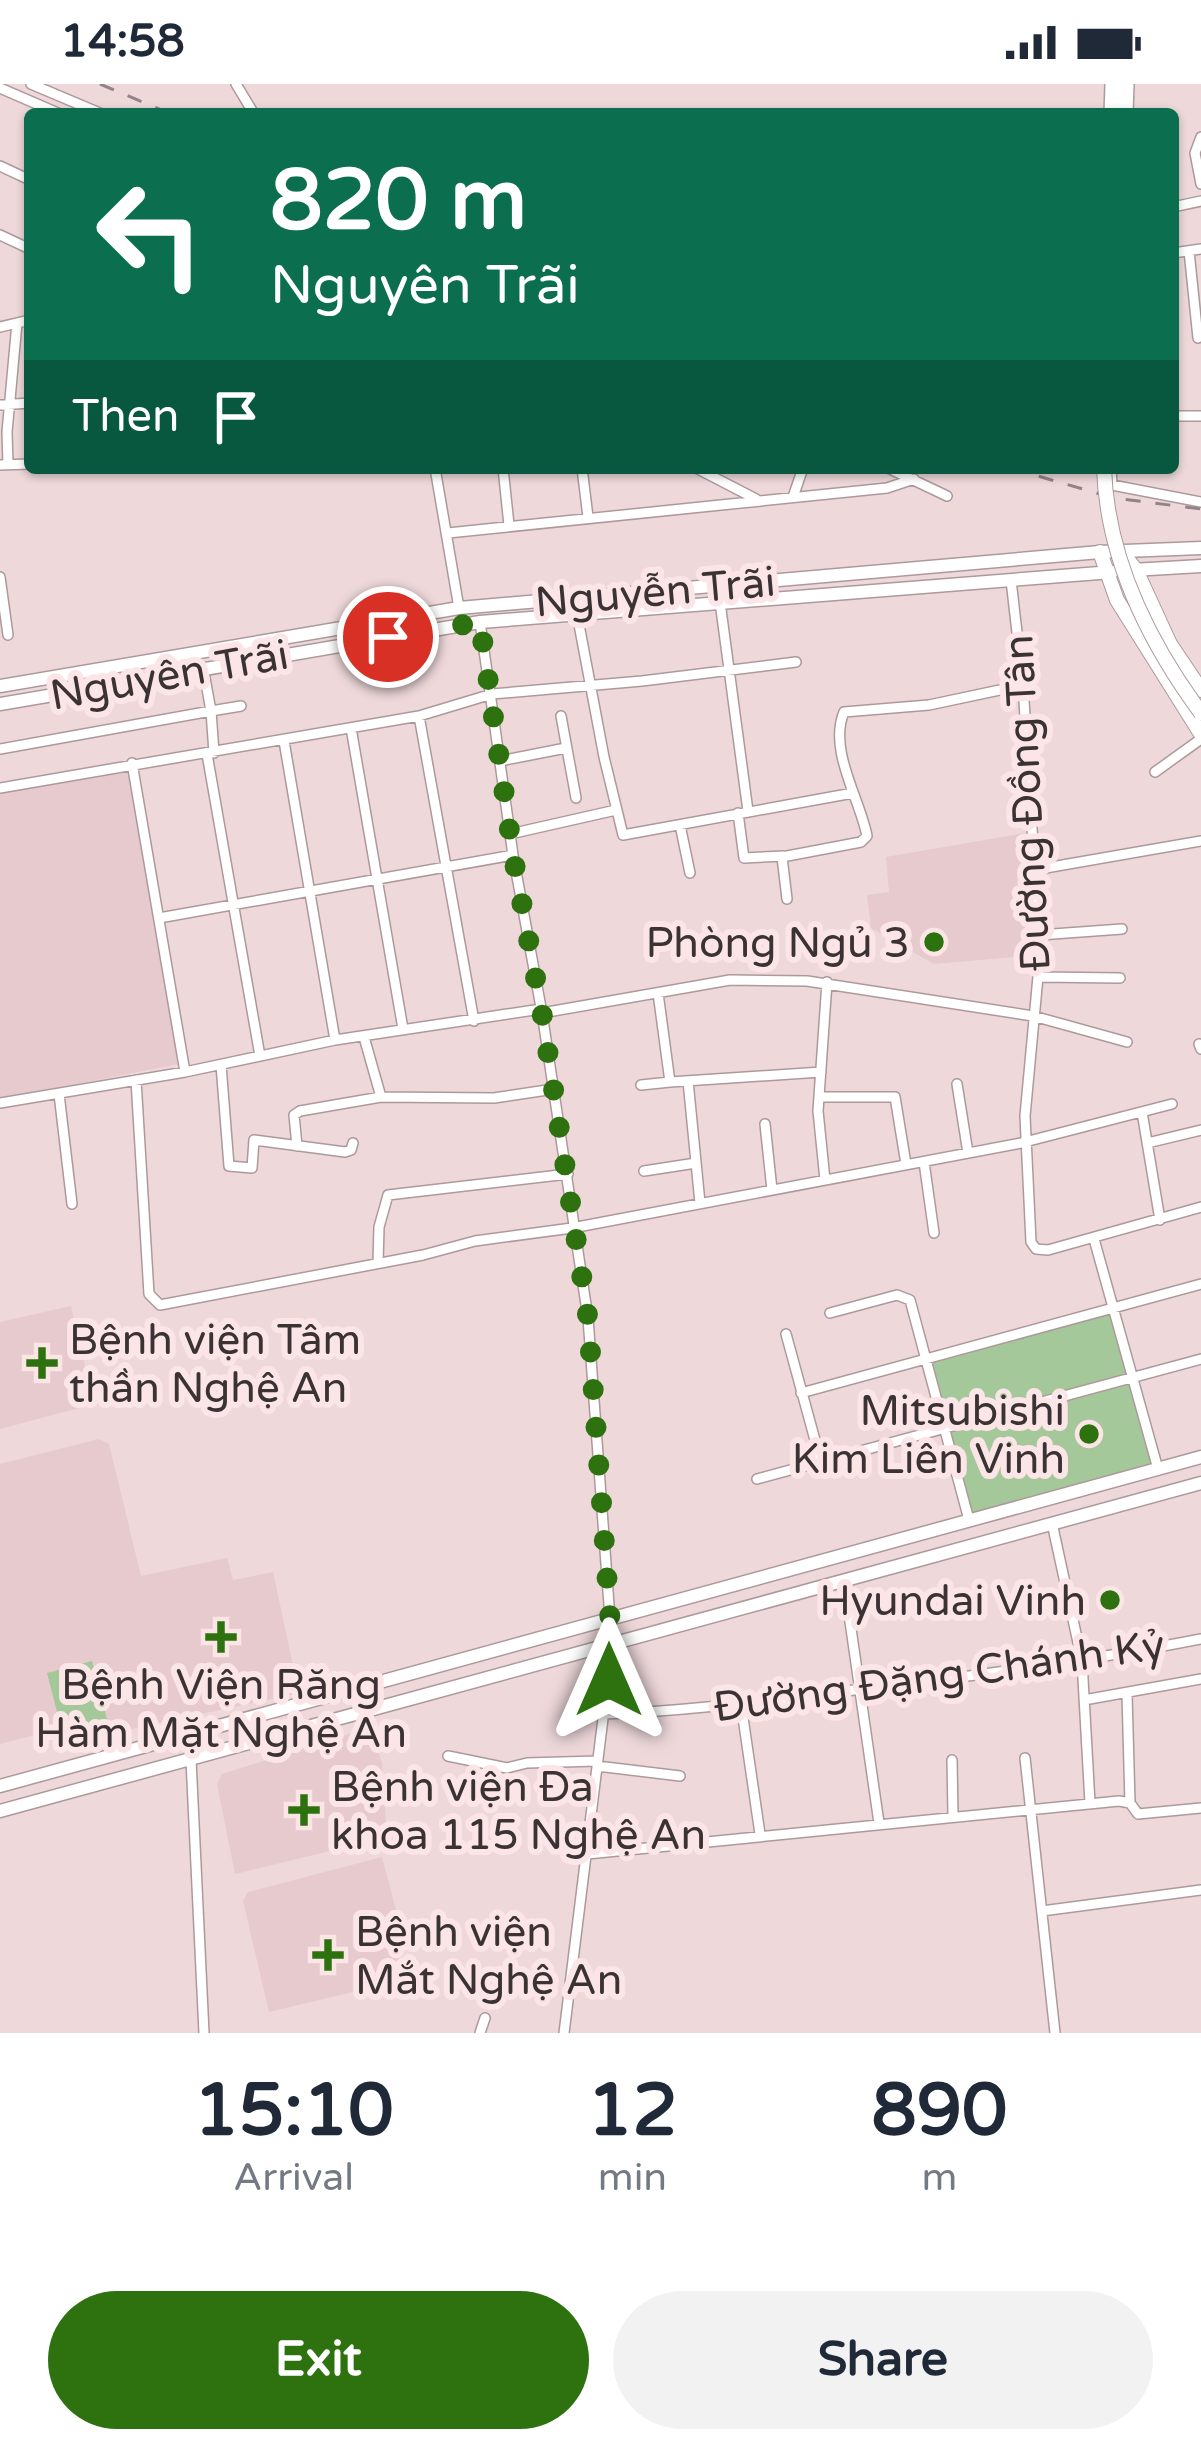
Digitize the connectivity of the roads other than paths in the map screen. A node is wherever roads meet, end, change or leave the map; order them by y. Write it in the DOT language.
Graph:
graph roads {
  1 [pos="31,84"];
  2 [pos="0,88"];
  3 [pos="46,108"];
  4 [pos="88,108"];
  5 [pos="1201,137"];
  6 [pos="1201,184"];
  7 [pos="1195,250"];
  8 [pos="24,321"];
  9 [pos="17,323"];
  10 [pos="0,327"];
  11 [pos="1198,338"];
  12 [pos="5,405"];
  13 [pos="4,464"];
  14 [pos="436,474"];
  15 [pos="504,474"];
  16 [pos="583,474"];
  17 [pos="708,474"];
  18 [pos="801,474"];
  19 [pos="902,474"];
  20 [pos="1107,474"];
  21 [pos="1109,474"];
  22 [pos="914,479"];
  23 [pos="947,496"];
  24 [pos="793,497"];
  25 [pos="756,499"];
  26 [pos="1201,502"];
  27 [pos="588,517"];
  28 [pos="509,525"];
  29 [pos="448,533"];
  30 [pos="1201,548"];
  31 [pos="1121,551"];
  32 [pos="1100,552"];
  33 [pos="1201,566"];
  34 [pos="1136,569"];
  35 [pos="1106,573"];
  36 [pos="0,577"];
  37 [pos="1011,580"];
  38 [pos="720,602"];
  39 [pos="2,606"];
  40 [pos="459,608"];
  41 [pos="577,614"];
  42 [pos="480,622"];
  43 [pos="8,635"];
  44 [pos="796,662"];
  45 [pos="203,667"];
  46 [pos="729,669"];
  47 [pos="590,685"];
  48 [pos="1023,685"];
  49 [pos="0,686"];
  50 [pos="1201,690"];
  51 [pos="492,694"];
  52 [pos="0,704"];
  53 [pos="241,706"];
  54 [pos="211,711"];
  55 [pos="1201,713"];
  56 [pos="419,716"];
  57 [pos="561,716"];
  58 [pos="351,728"];
  59 [pos="1201,737"];
  60 [pos="284,741"];
  61 [pos="566,748"];
  62 [pos="0,749"];
  63 [pos="211,754"];
  64 [pos="500,761"];
  65 [pos="132,764"];
  66 [pos="1155,772"];
  67 [pos="0,788"];
  68 [pos="853,793"];
  69 [pos="576,798"];
  70 [pos="616,810"];
  71 [pos="743,812"];
  72 [pos="680,824"];
  73 [pos="510,834"];
  74 [pos="1201,841"];
  75 [pos="513,855"];
  76 [pos="783,856"];
  77 [pos="445,867"];
  78 [pos="1034,869"];
  79 [pos="690,873"];
  80 [pos="378,877"];
  81 [pos="310,891"];
  82 [pos="787,899"];
  83 [pos="233,905"];
  84 [pos="159,918"];
  85 [pos="1122,929"];
  86 [pos="1039,935"];
  87 [pos="1040,977"];
  88 [pos="1120,978"];
  89 [pos="827,982"];
  90 [pos="658,993"];
  91 [pos="542,1011"];
  92 [pos="1034,1016"];
  93 [pos="474,1021"];
  94 [pos="403,1029"];
  95 [pos="364,1037"];
  96 [pos="335,1040"];
  97 [pos="1126,1042"];
  98 [pos="260,1057"];
  99 [pos="220,1065"];
  100 [pos="185,1072"];
  101 [pos="821,1072"];
  102 [pos="136,1080"];
  103 [pos="688,1081"];
  104 [pos="670,1082"];
  105 [pos="641,1084"];
  106 [pos="957,1084"];
  107 [pos="554,1088"];
  108 [pos="59,1094"];
  109 [pos="381,1097"];
  110 [pos="819,1097"];
  111 [pos="0,1103"];
  112 [pos="1172,1104"];
  113 [pos="1142,1112"];
  114 [pos="765,1124"];
  115 [pos="1201,1130"];
  116 [pos="1025,1140"];
  117 [pos="353,1143"];
  118 [pos="1147,1143"];
  119 [pos="297,1146"];
  120 [pos="968,1153"];
  121 [pos="924,1162"];
  122 [pos="696,1163"];
  123 [pos="906,1164"];
  124 [pos="644,1172"];
  125 [pos="568,1174"];
  126 [pos="825,1180"];
  127 [pos="772,1190"];
  128 [pos="700,1203"];
  129 [pos="72,1204"];
  130 [pos="1201,1207"];
  131 [pos="1160,1220"];
  132 [pos="572,1228"];
  133 [pos="934,1233"];
  134 [pos="1094,1239"];
  135 [pos="378,1263"];
  136 [pos="1201,1284"];
  137 [pos="1114,1308"];
  138 [pos="830,1313"];
  139 [pos="786,1334"];
  140 [pos="928,1358"];
  141 [pos="1201,1359"];
  142 [pos="1132,1377"];
  143 [pos="801,1393"];
  144 [pos="946,1430"];
  145 [pos="1201,1457"];
  146 [pos="820,1462"];
  147 [pos="1158,1469"];
  148 [pos="757,1479"];
  149 [pos="1201,1483"];
  150 [pos="1045,1499"];
  151 [pos="969,1520"];
  152 [pos="1052,1522"];
  153 [pos="844,1580"];
  154 [pos="609,1620"];
  155 [pos="1201,1639"];
  156 [pos="612,1646"];
  157 [pos="1082,1661"];
  158 [pos="1201,1679"];
  159 [pos="861,1689"];
  160 [pos="1127,1694"];
  161 [pos="1084,1700"];
  162 [pos="741,1704"];
  163 [pos="605,1714"];
  164 [pos="185,1735"];
  165 [pos="448,1756"];
  166 [pos="1025,1758"];
  167 [pos="191,1760"];
  168 [pos="952,1760"];
  169 [pos="597,1763"];
  170 [pos="680,1776"];
  171 [pos="23,1780"];
  172 [pos="0,1786"];
  173 [pos="29,1803"];
  174 [pos="1090,1803"];
  175 [pos="1130,1804"];
  176 [pos="1201,1808"];
  177 [pos="1031,1809"];
  178 [pos="0,1811"];
  179 [pos="953,1816"];
  180 [pos="878,1823"];
  181 [pos="760,1834"];
  182 [pos="586,1854"];
  183 [pos="1201,1890"];
  184 [pos="1042,1911"];
  185 [pos="485,2018"];
  186 [pos="204,2033"];
  187 [pos="480,2033"];
  188 [pos="564,2033"];
  189 [pos="1055,2033"];
  1 -- 4 [label="street"];
  2 -- 3 [label="street"];
  5 -- 6 [label="street"];
  7 -- 11 [label="street"];
  8 -- 9 [label="street"];
  9 -- 10 [label="street"];
  9 -- 12 [label="street"];
  12 -- 13 [label="street"];
  14 -- 29 [label="street"];
  15 -- 28 [label="street"];
  16 -- 27 [label="street"];
  17 -- 25 [label="street"];
  18 -- 24 [label="street"];
  19 -- 22 [label="street"];
  20 -- 55 [label="highway, bridge"];
  21 -- 26 [label="street"];
  22 -- 23 [label="street"];
  22 -- 24 [label="street"];
  24 -- 25 [label="street"];
  25 -- 27 [label="street"];
  27 -- 28 [label="street"];
  28 -- 29 [label="street"];
  29 -- 40 [label="street"];
  30 -- 31 [label="main road, Nguyễn Trãi"];
  31 -- 32 [label="main road, Nguyễn Trãi"];
  31 -- 34 [label="highway"];
  32 -- 35 [label="highway"];
  32 -- 40 [label="main road, Nguyễn Trãi"];
  33 -- 34 [label="main road, Nguyễn Trãi"];
  34 -- 35 [label="main road, Nguyễn Trãi"];
  34 -- 50 [label="highway"];
  35 -- 37 [label="main road, Nguyễn Trãi"];
  35 -- 59 [label="highway"];
  36 -- 39 [label="street"];
  37 -- 38 [label="main road, Nguyễn Trãi"];
  37 -- 48 [label="street, Đường Đồng Tân"];
  38 -- 41 [label="main road, Nguyễn Trãi"];
  38 -- 46 [label="street"];
  39 -- 43 [label="street"];
  40 -- 42 [label="main road"];
  40 -- 49 [label="main road, Nguyễn Trãi"];
  41 -- 42 [label="main road, Nguyễn Trãi"];
  41 -- 47 [label="street"];
  42 -- 45 [label="main road, Nguyên Trãi"];
  42 -- 51 [label="street"];
  44 -- 46 [label="street"];
  45 -- 52 [label="main road, Nguyên Trãi"];
  45 -- 54 [label="street"];
  46 -- 47 [label="street"];
  46 -- 71 [label="street"];
  47 -- 51 [label="street"];
  47 -- 70 [label="street"];
  48 -- 68 [label="street"];
  48 -- 78 [label="street, Đường Đồng Tân"];
  51 -- 56 [label="street"];
  51 -- 64 [label="street"];
  53 -- 54 [label="street"];
  54 -- 62 [label="street"];
  54 -- 63 [label="street"];
  56 -- 58 [label="street"];
  56 -- 77 [label="street"];
  57 -- 61 [label="street"];
  58 -- 60 [label="street"];
  58 -- 80 [label="street"];
  59 -- 66 [label="street"];
  60 -- 63 [label="street"];
  60 -- 81 [label="street"];
  61 -- 64 [label="street"];
  61 -- 69 [label="street"];
  63 -- 65 [label="street"];
  63 -- 83 [label="street"];
  64 -- 73 [label="street"];
  65 -- 67 [label="street"];
  65 -- 84 [label="street"];
  68 -- 71 [label="street"];
  68 -- 76 [label="street"];
  70 -- 72 [label="street"];
  70 -- 73 [label="street"];
  71 -- 72 [label="street"];
  71 -- 76 [label="street"];
  72 -- 79 [label="street"];
  73 -- 75 [label="street"];
  74 -- 78 [label="street"];
  75 -- 77 [label="street"];
  75 -- 91 [label="street"];
  76 -- 82 [label="street"];
  77 -- 80 [label="street"];
  77 -- 93 [label="street"];
  78 -- 86 [label="street, Đường Đồng Tân"];
  80 -- 81 [label="street"];
  80 -- 94 [label="street"];
  81 -- 83 [label="street"];
  81 -- 96 [label="street"];
  83 -- 84 [label="street"];
  83 -- 98 [label="street"];
  84 -- 100 [label="street"];
  85 -- 86 [label="street"];
  86 -- 87 [label="street, Đường Đồng Tân"];
  87 -- 88 [label="street"];
  87 -- 92 [label="street, Đường Đồng Tân"];
  89 -- 90 [label="street"];
  89 -- 92 [label="street"];
  89 -- 101 [label="street"];
  90 -- 91 [label="street"];
  90 -- 104 [label="street"];
  91 -- 93 [label="street"];
  91 -- 107 [label="street"];
  92 -- 97 [label="street"];
  92 -- 116 [label="street, Đường Đồng Tân"];
  93 -- 94 [label="street"];
  94 -- 95 [label="street"];
  95 -- 96 [label="street"];
  95 -- 109 [label="street"];
  96 -- 98 [label="street"];
  98 -- 99 [label="street"];
  99 -- 100 [label="street"];
  99 -- 119 [label="street"];
  100 -- 102 [label="street"];
  101 -- 103 [label="street"];
  101 -- 110 [label="street"];
  102 -- 108 [label="street"];
  102 -- 135 [label="street"];
  103 -- 104 [label="street"];
  103 -- 122 [label="street"];
  104 -- 105 [label="street"];
  106 -- 120 [label="street"];
  107 -- 109 [label="street"];
  107 -- 125 [label="street"];
  108 -- 111 [label="street"];
  108 -- 129 [label="street"];
  109 -- 119 [label="street"];
  110 -- 123 [label="street"];
  110 -- 126 [label="street"];
  112 -- 113 [label="street"];
  113 -- 116 [label="street"];
  113 -- 118 [label="street"];
  114 -- 127 [label="street"];
  115 -- 118 [label="street"];
  116 -- 120 [label="street"];
  116 -- 134 [label="street, Đường Đồng Tân"];
  117 -- 119 [label="street"];
  118 -- 131 [label="street"];
  120 -- 121 [label="street"];
  121 -- 123 [label="street"];
  121 -- 133 [label="street"];
  122 -- 124 [label="street"];
  122 -- 128 [label="street"];
  123 -- 126 [label="street"];
  125 -- 132 [label="street"];
  125 -- 135 [label="street"];
  126 -- 127 [label="street"];
  127 -- 128 [label="street"];
  128 -- 132 [label="street"];
  130 -- 131 [label="street"];
  131 -- 134 [label="street"];
  132 -- 135 [label="street"];
  132 -- 154 [label="street"];
  134 -- 137 [label="street"];
  136 -- 137 [label="street"];
  137 -- 140 [label="street"];
  137 -- 142 [label="street"];
  138 -- 140 [label="street"];
  139 -- 143 [label="street"];
  140 -- 143 [label="street"];
  140 -- 144 [label="street"];
  141 -- 142 [label="street"];
  142 -- 144 [label="street"];
  142 -- 147 [label="street"];
  143 -- 146 [label="street"];
  144 -- 146 [label="street"];
  144 -- 151 [label="street"];
  145 -- 147 [label="main road"];
  146 -- 148 [label="street"];
  147 -- 150 [label="main road"];
  149 -- 152 [label="main road"];
  150 -- 151 [label="main road"];
  150 -- 152 [label="main road"];
  151 -- 154 [label="main road"];
  152 -- 153 [label="main road"];
  152 -- 157 [label="street"];
  153 -- 156 [label="main road"];
  153 -- 159 [label="street"];
  154 -- 156 [label="street"];
  154 -- 164 [label="main road"];
  155 -- 157 [label="street, Đường Đặng Chánh Kỷ"];
  156 -- 163 [label="street"];
  156 -- 167 [label="main road"];
  157 -- 159 [label="street, Đường Đặng Chánh Kỷ"];
  157 -- 161 [label="street"];
  158 -- 160 [label="street"];
  159 -- 162 [label="street, Đường Đặng Chánh Kỷ"];
  159 -- 180 [label="street"];
  160 -- 161 [label="street"];
  160 -- 175 [label="street"];
  161 -- 174 [label="street"];
  162 -- 163 [label="street, Đường Đặng Chánh Kỷ"];
  162 -- 181 [label="street"];
  163 -- 169 [label="street"];
  164 -- 167 [label="main road"];
  164 -- 171 [label="main road"];
  165 -- 169 [label="street"];
  166 -- 177 [label="street"];
  167 -- 173 [label="main road"];
  167 -- 186 [label="street"];
  168 -- 179 [label="street"];
  169 -- 170 [label="street"];
  169 -- 182 [label="street"];
  171 -- 172 [label="main road"];
  171 -- 173 [label="main road"];
  173 -- 178 [label="main road"];
  174 -- 175 [label="street"];
  174 -- 177 [label="street"];
  175 -- 176 [label="street"];
  177 -- 179 [label="street"];
  177 -- 184 [label="street"];
  179 -- 180 [label="street"];
  180 -- 181 [label="street"];
  181 -- 182 [label="street"];
  182 -- 188 [label="street"];
  183 -- 184 [label="street"];
  184 -- 189 [label="street"];
  185 -- 187 [label="street"];
}
